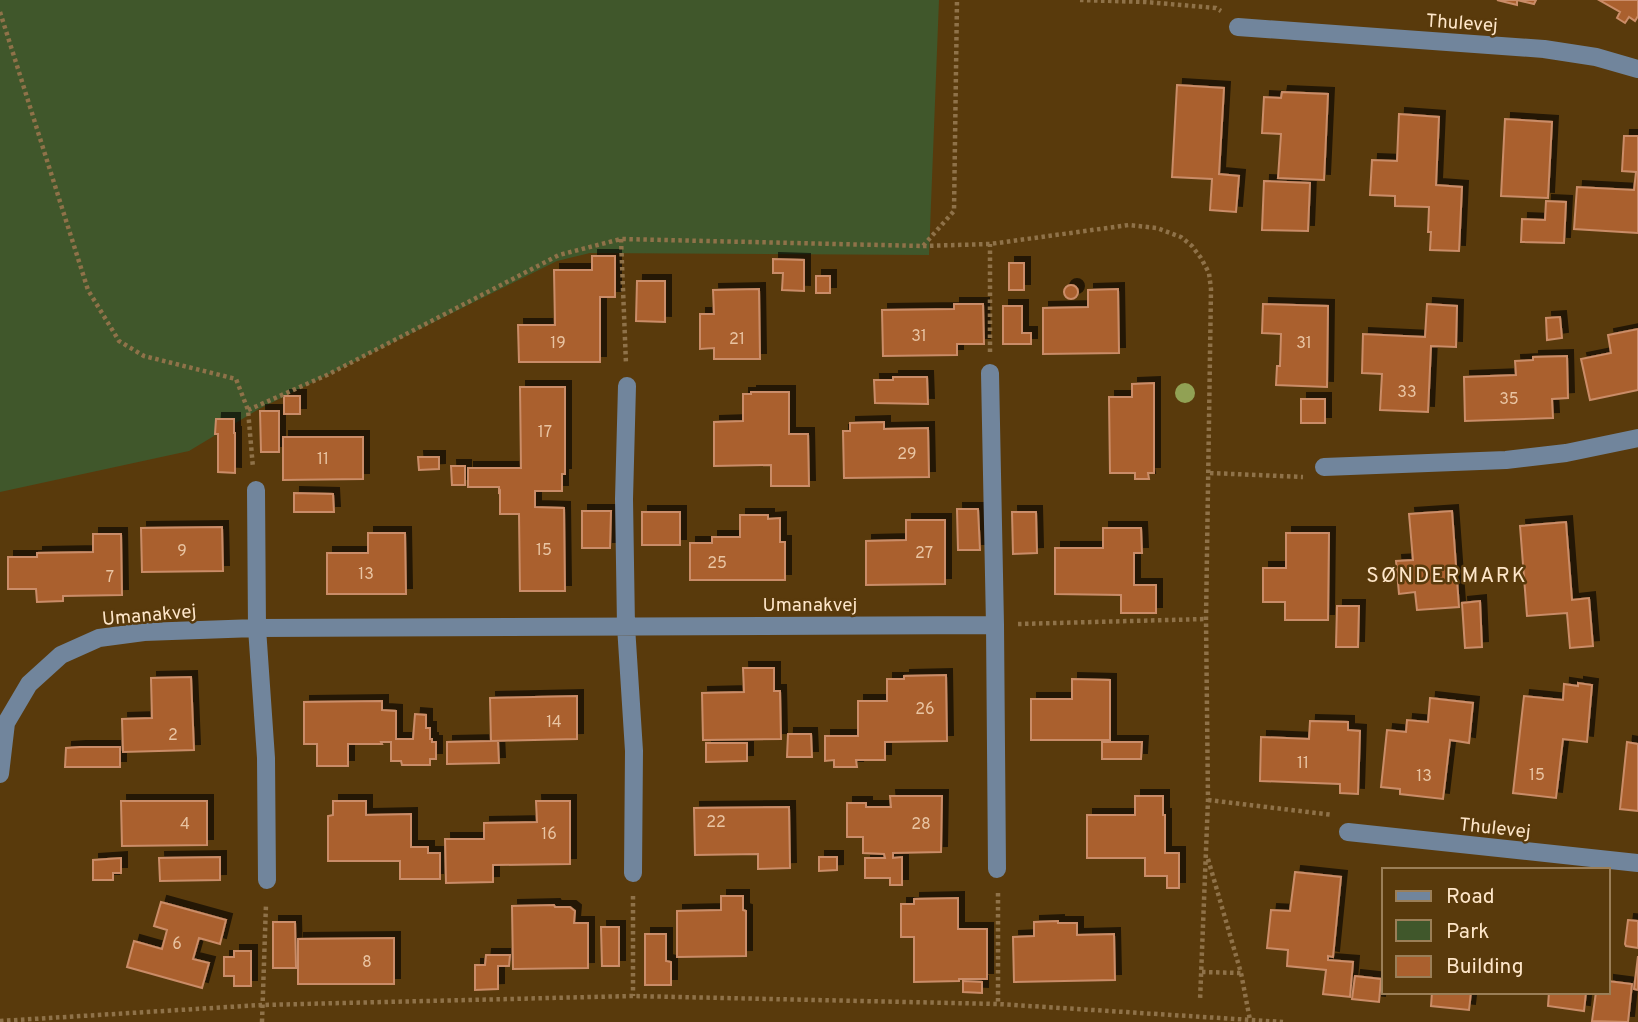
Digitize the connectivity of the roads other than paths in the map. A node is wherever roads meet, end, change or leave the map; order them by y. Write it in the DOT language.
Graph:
graph roads {
  1 [pos="1238,27"];
  2 [pos="1638,69"];
  3 [pos="990,373"];
  4 [pos="627,386"];
  5 [pos="1638,438"];
  6 [pos="1324,467"];
  7 [pos="256,490"];
  8 [pos="995,625"];
  9 [pos="626,626"];
  10 [pos="257,628"];
  11 [pos="0,774"];
  12 [pos="1348,832"];
  13 [pos="1638,863"];
  14 [pos="998,869"];
  15 [pos="633,873"];
  16 [pos="267,880"];
  1 -- 2 [label="street, Thulevej"];
  3 -- 8 [label="street"];
  4 -- 9 [label="street"];
  5 -- 6 [label="street"];
  7 -- 10 [label="street"];
  8 -- 9 [label="street, Umanakvej"];
  8 -- 14 [label="street"];
  9 -- 10 [label="street, Umanakvej"];
  9 -- 15 [label="street"];
  10 -- 11 [label="street, Umanakvej"];
  10 -- 16 [label="street"];
  12 -- 13 [label="street, Thulevej"];
}
